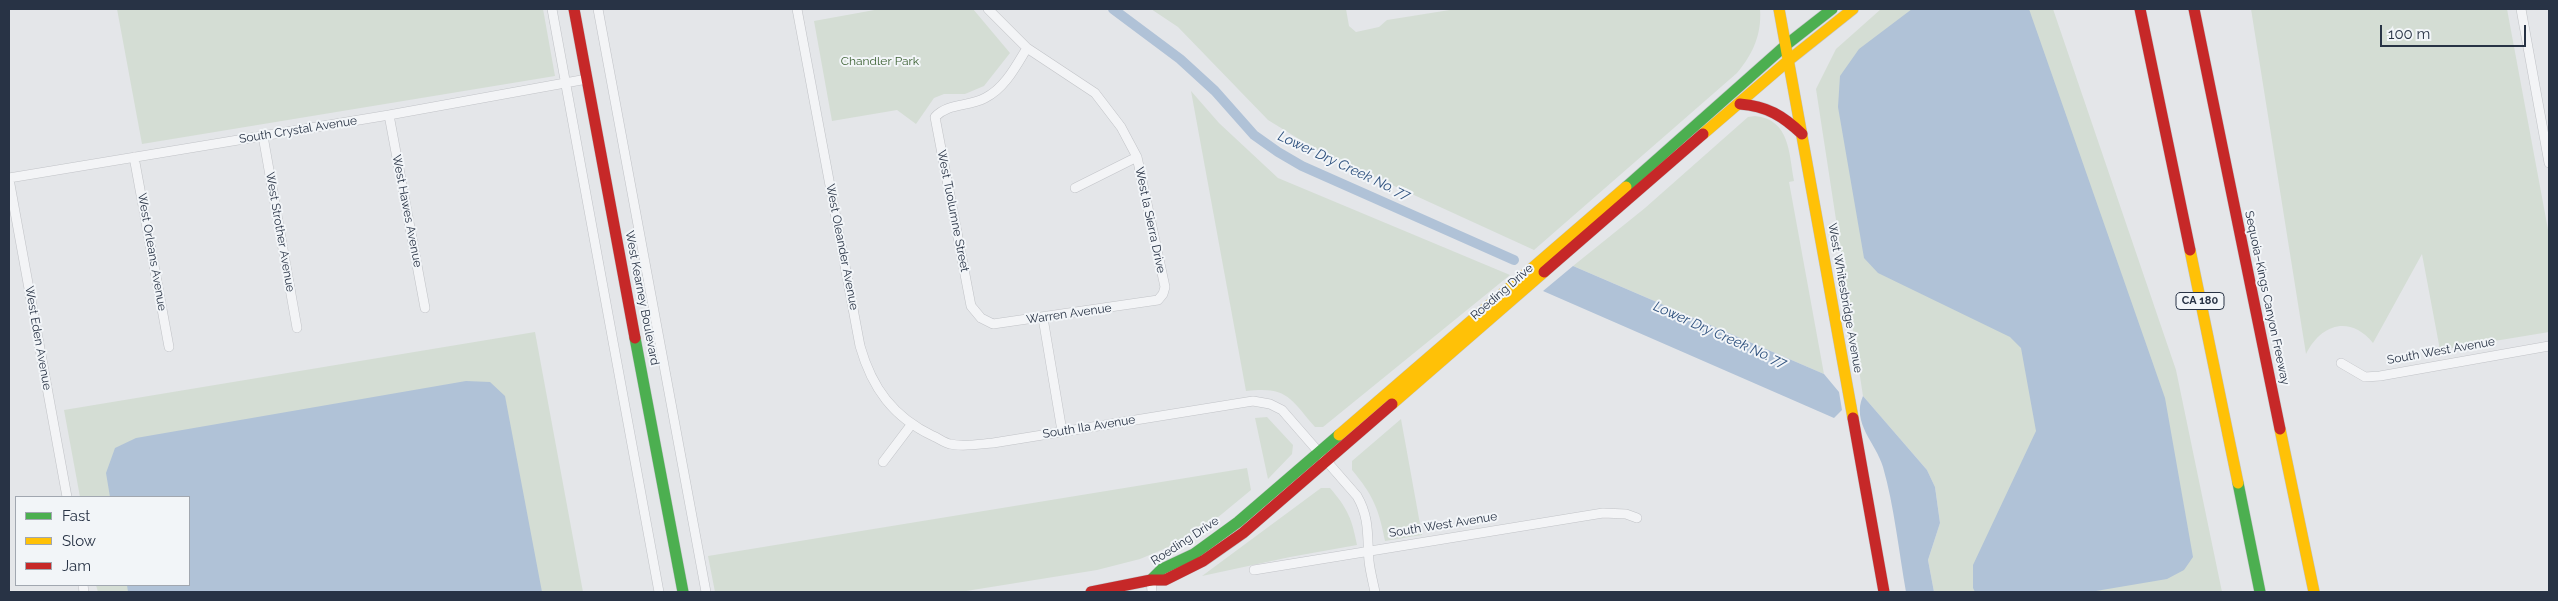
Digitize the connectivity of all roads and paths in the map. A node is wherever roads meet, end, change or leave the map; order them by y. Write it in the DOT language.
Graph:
graph roads {
  1 [pos="552,9"];
  2 [pos="574,9"];
  3 [pos="598,9"];
  4 [pos="799,9"];
  5 [pos="988,9"];
  6 [pos="1780,9"];
  7 [pos="1832,9"];
  8 [pos="1853,9"];
  9 [pos="2140,9"];
  10 [pos="2194,9"];
  11 [pos="2521,9"];
  12 [pos="1786,45"];
  13 [pos="1027,48"];
  14 [pos="1789,60"];
  15 [pos="587,79"];
  16 [pos="565,83"];
  17 [pos="1740,104"];
  18 [pos="389,115"];
  19 [pos="1802,134"];
  20 [pos="263,136"];
  21 [pos="134,157"];
  22 [pos="1137,157"];
  23 [pos="2549,163"];
  24 [pos="9,179"];
  25 [pos="1075,188"];
  26 [pos="1165,287"];
  27 [pos="971,306"];
  28 [pos="425,308"];
  29 [pos="1042,318"];
  30 [pos="297,328"];
  31 [pos="2549,346"];
  32 [pos="169,347"];
  33 [pos="2341,363"];
  34 [pos="2276,412"];
  35 [pos="911,426"];
  36 [pos="1062,432"];
  37 [pos="1319,453"];
  38 [pos="883,462"];
  39 [pos="1327,462"];
  40 [pos="67,496"];
  41 [pos="1637,518"];
  42 [pos="1369,550"];
  43 [pos="1254,570"];
  44 [pos="1151,586"];
  45 [pos="659,592"];
  46 [pos="683,592"];
  47 [pos="706,592"];
  48 [pos="1091,592"];
  49 [pos="1375,592"];
  50 [pos="1884,592"];
  51 [pos="2260,592"];
  52 [pos="2314,592"];
  53 [pos="2320,592"];
  1 -- 16 [label="street"];
  2 -- 15 [label="main road, West Kearney Boulevard"];
  3 -- 47 [label="street, West Kearney Boulevard"];
  4 -- 35 [label="street, West Oleander Avenue"];
  5 -- 13 [label="street, West la Sierra Drive"];
  6 -- 12 [label="main road, West Whitesbridge Avenue"];
  7 -- 12 [label="main road, Roeding Drive"];
  8 -- 14 [label="main road, Roeding Drive"];
  9 -- 51 [label="main road, CA 180"];
  10 -- 34 [label="main road, Sequoia–Kings Canyon Freeway"];
  11 -- 23 [label="street"];
  12 -- 14 [label="main road, West Whitesbridge Avenue"];
  12 -- 37 [label="main road, Roeding Drive"];
  13 -- 22 [label="street, West la Sierra Drive"];
  13 -- 27 [label="street, West Tuolumne Street"];
  14 -- 17 [label="main road, Roeding Drive"];
  14 -- 19 [label="main road, West Whitesbridge Avenue"];
  15 -- 16 [label="street, South Crystal Avenue"];
  15 -- 46 [label="main road, West Kearney Boulevard"];
  16 -- 18 [label="street, South Crystal Avenue"];
  16 -- 45 [label="street"];
  17 -- 19 [label="main road"];
  17 -- 39 [label="main road, Roeding Drive"];
  18 -- 20 [label="street, South Crystal Avenue"];
  18 -- 28 [label="street, West Hawes Avenue"];
  19 -- 50 [label="main road, West Whitesbridge Avenue"];
  20 -- 21 [label="street, South Crystal Avenue"];
  20 -- 30 [label="street, West Strother Avenue"];
  21 -- 24 [label="street, South Crystal Avenue"];
  21 -- 32 [label="street, West Orleans Avenue"];
  22 -- 25 [label="street"];
  22 -- 26 [label="street, West la Sierra Drive"];
  24 -- 40 [label="street, West Eden Avenue"];
  26 -- 29 [label="street, Warren Avenue"];
  27 -- 29 [label="street, Warren Avenue"];
  29 -- 36 [label="street"];
  31 -- 33 [label="street, South West Avenue"];
  34 -- 52 [label="main road, Sequoia–Kings Canyon Freeway"];
  34 -- 53 [label="main road"];
  35 -- 36 [label="street, South Ila Avenue"];
  35 -- 38 [label="street"];
  36 -- 37 [label="street, South Ila Avenue"];
  37 -- 39 [label="street"];
  37 -- 44 [label="main road, Roeding Drive"];
  39 -- 42 [label="street"];
  39 -- 44 [label="main road, Roeding Drive"];
  41 -- 42 [label="street, South West Avenue"];
  42 -- 43 [label="street, South West Avenue"];
  42 -- 49 [label="street"];
  44 -- 48 [label="main road"];
}
